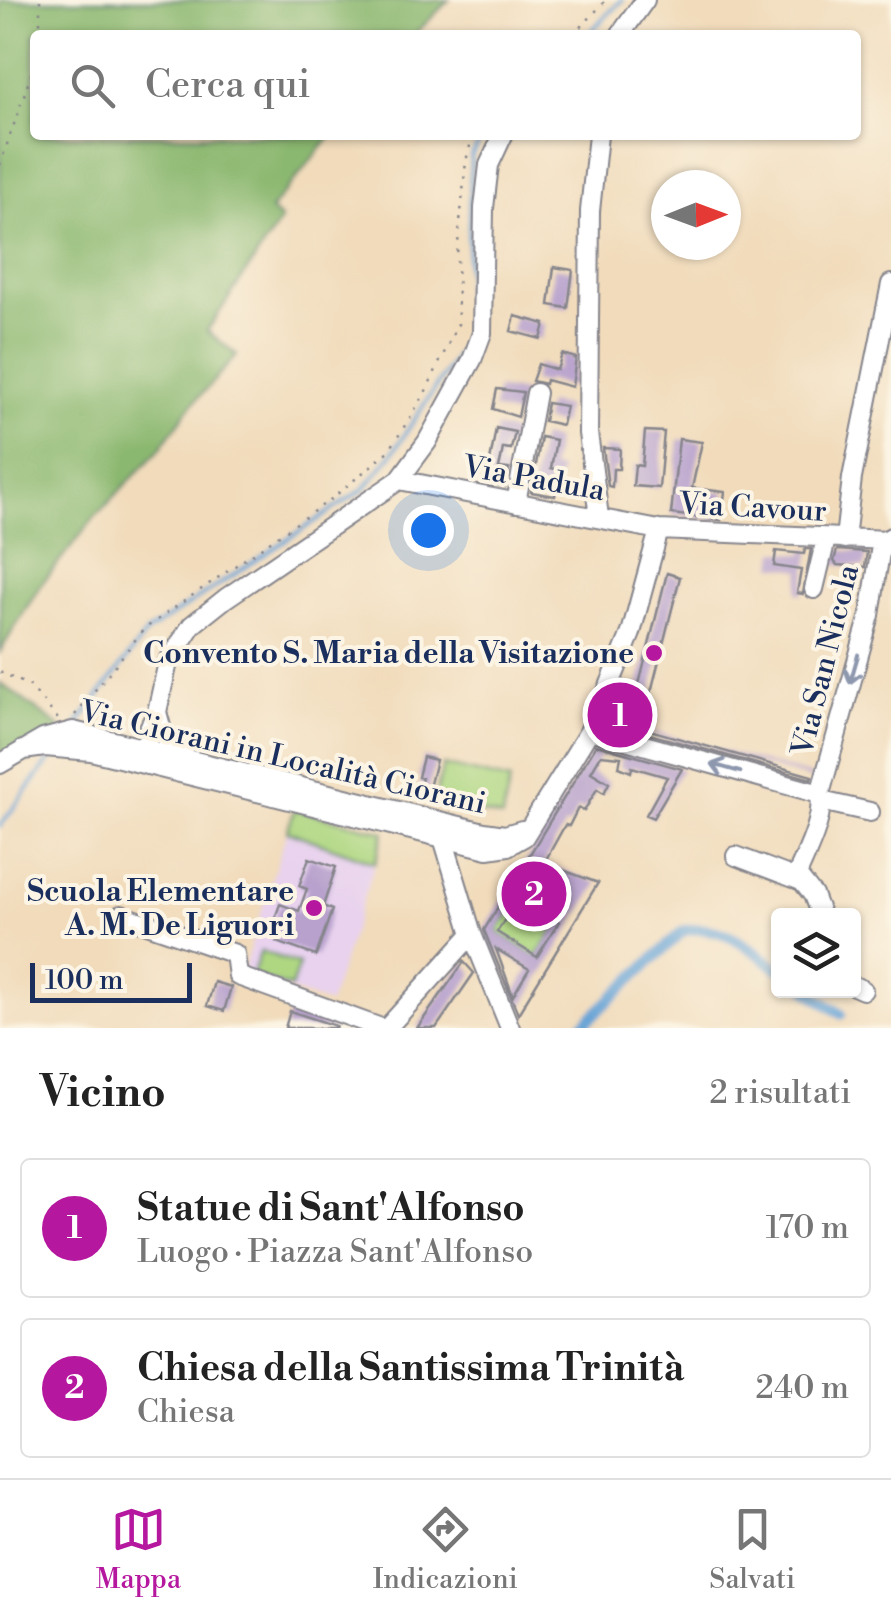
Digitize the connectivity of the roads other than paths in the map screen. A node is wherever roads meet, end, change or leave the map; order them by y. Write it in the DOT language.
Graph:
graph roads {
  1 [pos="644,0"];
  2 [pos="623,30"];
  3 [pos="501,140"];
  4 [pos="597,140"];
  5 [pos="891,284"];
  6 [pos="536,392"];
  7 [pos="400,480"];
  8 [pos="516,503"];
  9 [pos="599,517"];
  10 [pos="659,530"];
  11 [pos="835,539"];
  12 [pos="887,539"];
  13 [pos="814,589"];
  14 [pos="156,716"];
  15 [pos="590,730"];
  16 [pos="103,738"];
  17 [pos="23,750"];
  18 [pos="148,757"];
  19 [pos="190,760"];
  20 [pos="0,764"];
  21 [pos="820,797"];
  22 [pos="870,812"];
  23 [pos="445,831"];
  24 [pos="736,856"];
  25 [pos="798,880"];
  26 [pos="817,908"];
  27 [pos="121,914"];
  28 [pos="472,934"];
  29 [pos="384,1028"];
  30 [pos="510,1028"];
  1 -- 2 [label="street"];
  3 -- 7 [label="street"];
  4 -- 9 [label="street"];
  5 -- 11 [label="street"];
  6 -- 8 [label="street"];
  7 -- 8 [label="street, Via Padula"];
  7 -- 14 [label="street"];
  8 -- 9 [label="street, Via Padula"];
  9 -- 10 [label="street, Via Padula"];
  10 -- 11 [label="street, Via Cavour"];
  10 -- 15 [label="street"];
  11 -- 12 [label="street, Via Cavour"];
  11 -- 13 [label="street"];
  12 -- 21 [label="street, Via San Nicola, one-way"];
  14 -- 16 [label="street"];
  14 -- 18 [label="street"];
  14 -- 19 [label="street"];
  21 -- 15 [label="street, one-way"];
  15 -- 23 [label="street, Via Ciorani in Località Ciorani"];
  16 -- 17 [label="street, Via Ciorani in Località Ciorani"];
  16 -- 18 [label="street, Via Ciorani in Località Ciorani"];
  17 -- 18 [label="street, Via Ciorani in Località Ciorani"];
  17 -- 20 [label="street, Via Ciorani in Località Ciorani"];
  18 -- 19 [label="street, Via Ciorani in Località Ciorani"];
  18 -- 23 [label="street, Via Ciorani in Località Ciorani"];
  19 -- 23 [label="street, Via Ciorani in Località Ciorani"];
  21 -- 22 [label="street"];
  21 -- 25 [label="street, Via San Nicola"];
  23 -- 28 [label="street"];
  24 -- 25 [label="street"];
  25 -- 26 [label="street"];
  27 -- 29 [label="street"];
  28 -- 29 [label="street"];
  28 -- 30 [label="street"];
}
